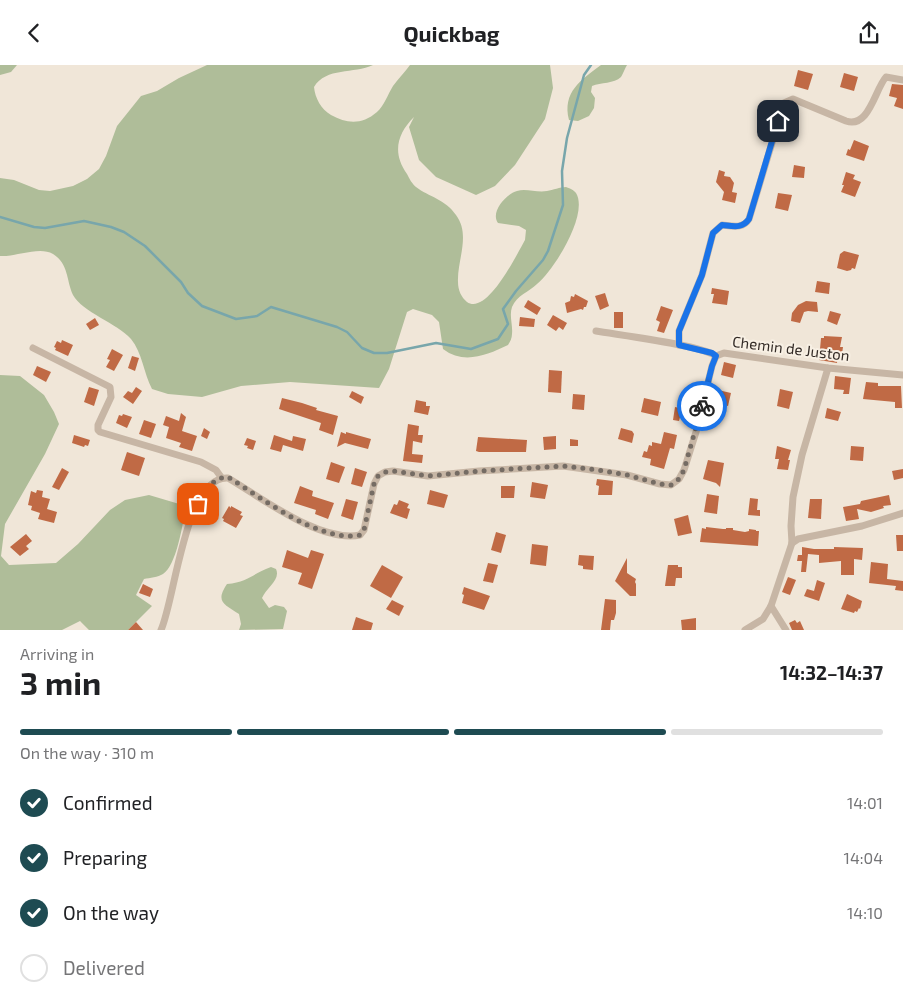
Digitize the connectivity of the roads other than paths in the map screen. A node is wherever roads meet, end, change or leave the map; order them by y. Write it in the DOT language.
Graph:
graph roads {
  1 [pos="903,80"];
  2 [pos="596,331"];
  3 [pos="679,345"];
  4 [pos="33,348"];
  5 [pos="716,356"];
  6 [pos="828,368"];
  7 [pos="903,375"];
  8 [pos="221,477"];
  9 [pos="903,513"];
  10 [pos="792,543"];
  11 [pos="772,606"];
  12 [pos="161,630"];
  13 [pos="745,630"];
  14 [pos="786,630"];
  1 -- 3 [label="street"];
  2 -- 3 [label="street"];
  3 -- 5 [label="street"];
  4 -- 8 [label="street"];
  5 -- 6 [label="street, Chemin de Juston"];
  5 -- 8 [label="street, Chemin de Juston"];
  6 -- 7 [label="street, Chemin de Juston"];
  6 -- 10 [label="street"];
  8 -- 12 [label="street"];
  9 -- 10 [label="street"];
  10 -- 11 [label="street"];
  11 -- 13 [label="street"];
  11 -- 14 [label="street"];
}
